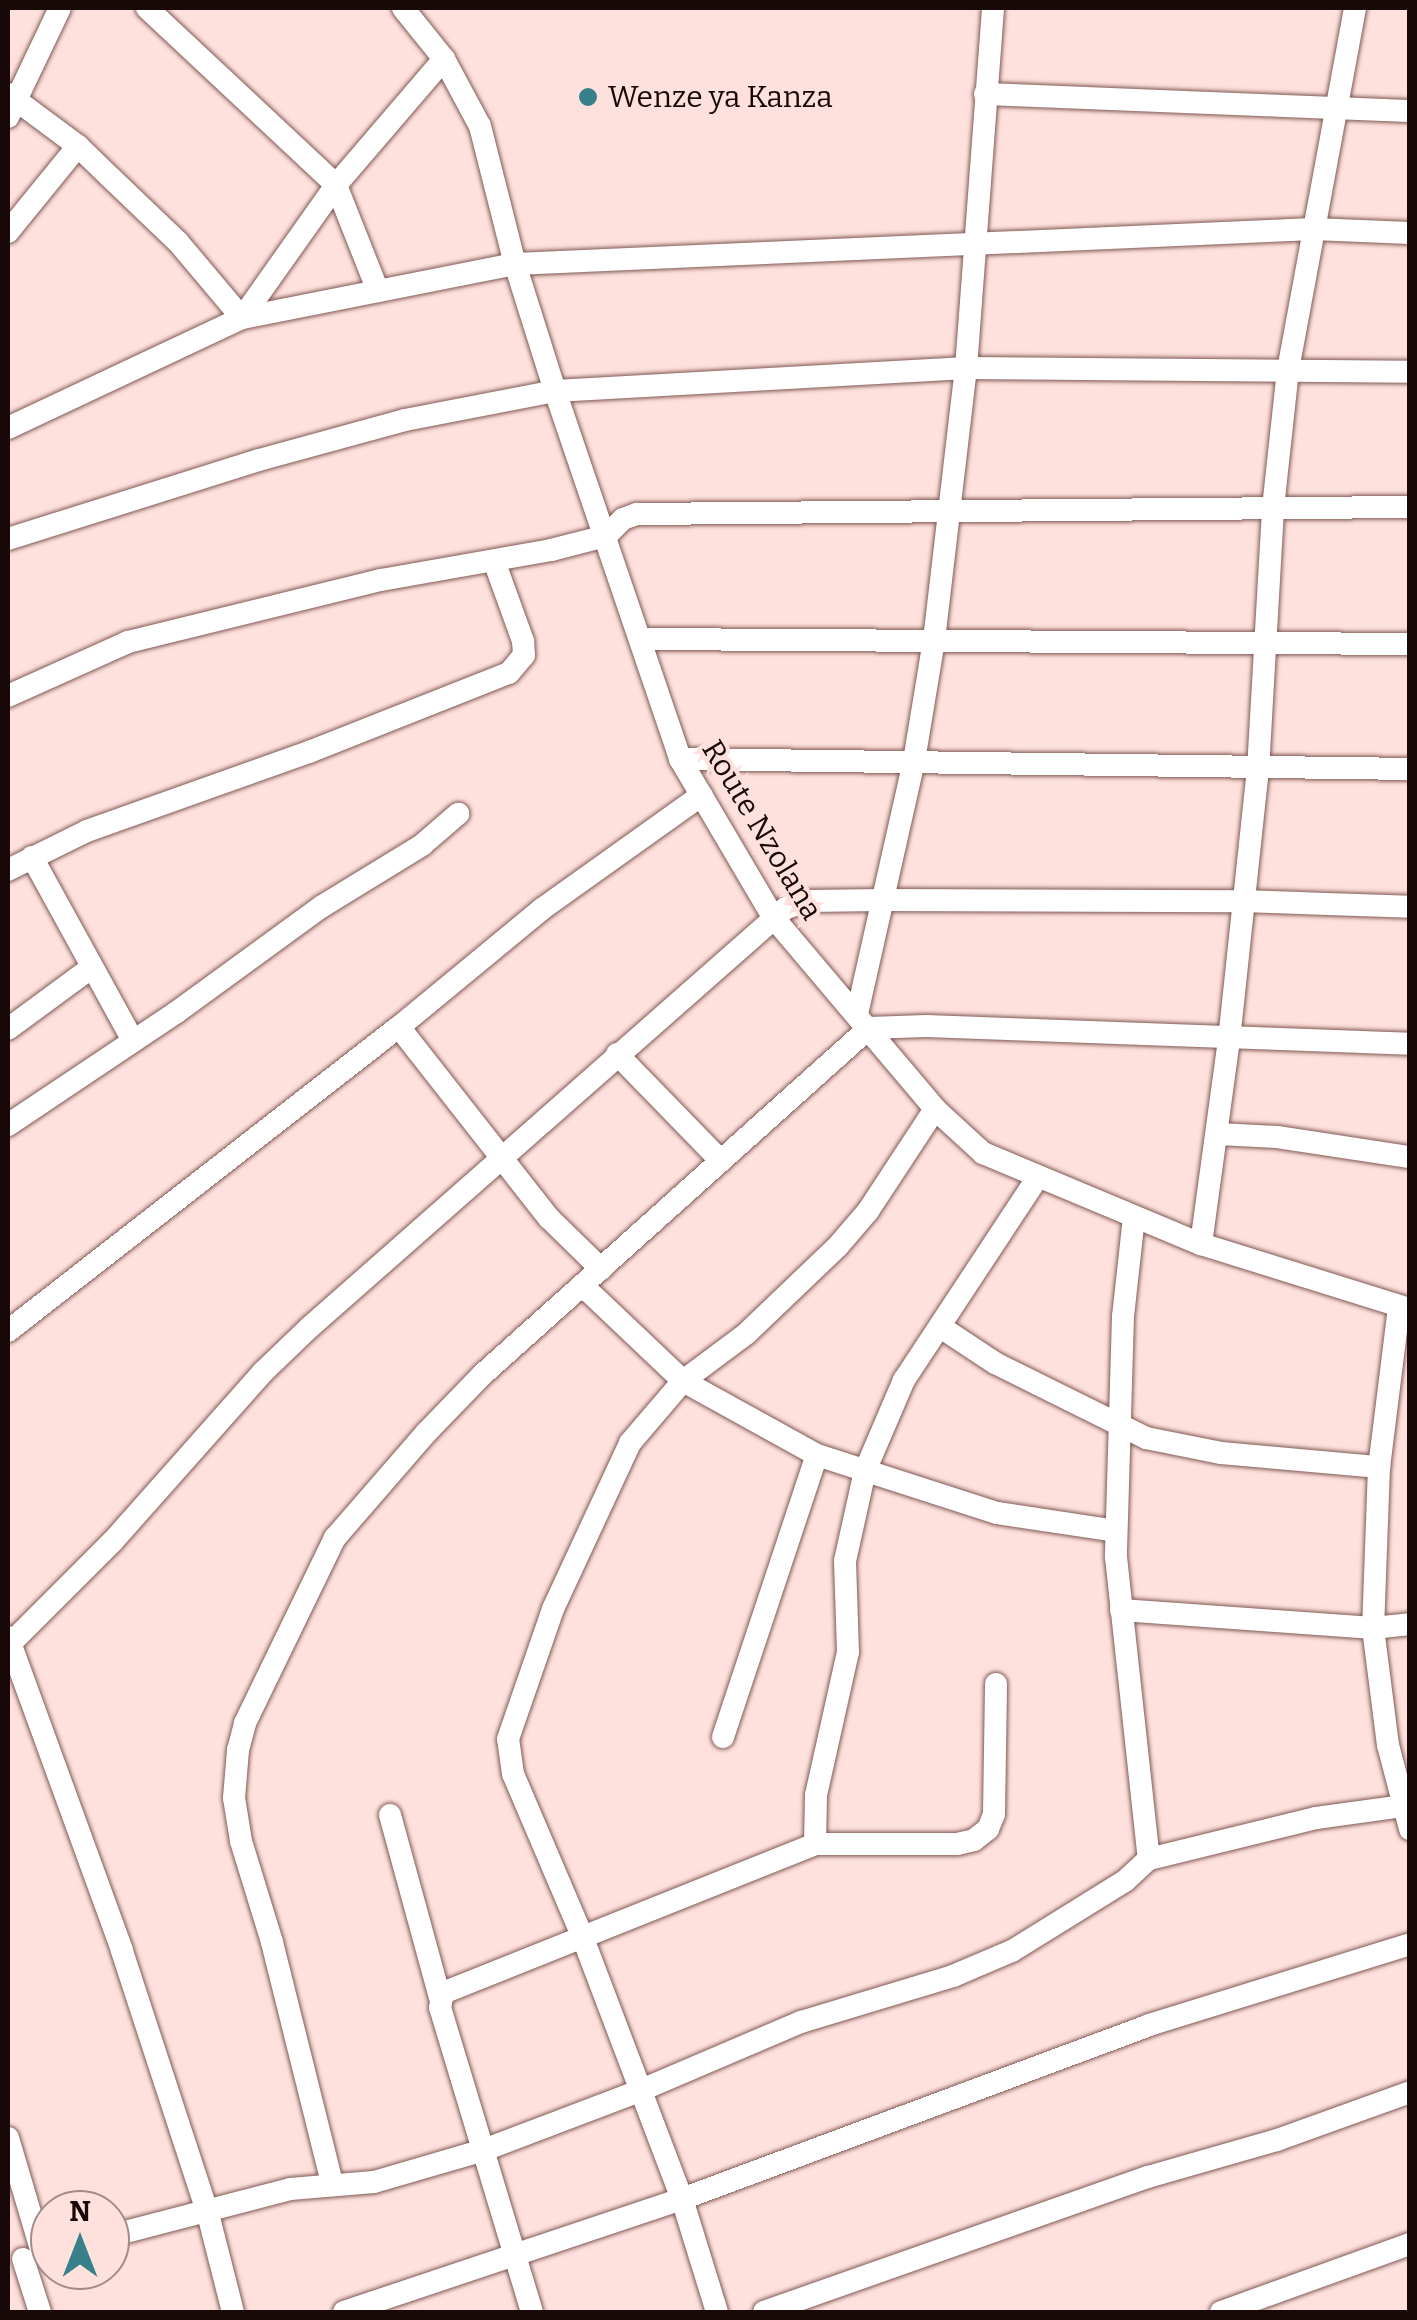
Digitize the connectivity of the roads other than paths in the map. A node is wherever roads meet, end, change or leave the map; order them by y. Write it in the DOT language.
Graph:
graph roads {
  1 [pos="60,8"];
  2 [pos="147,8"];
  3 [pos="402,8"];
  4 [pos="994,8"];
  5 [pos="1355,8"];
  6 [pos="444,59"];
  7 [pos="985,94"];
  8 [pos="10,103"];
  9 [pos="1334,105"];
  10 [pos="1410,110"];
  11 [pos="78,146"];
  12 [pos="336,184"];
  13 [pos="1313,228"];
  14 [pos="8,232"];
  15 [pos="1410,233"];
  16 [pos="974,240"];
  17 [pos="515,264"];
  18 [pos="378,291"];
  19 [pos="242,318"];
  20 [pos="966,368"];
  21 [pos="1288,370"];
  22 [pos="1410,372"];
  23 [pos="555,391"];
  24 [pos="8,428"];
  25 [pos="1274,508"];
  26 [pos="1410,508"];
  27 [pos="948,510"];
  28 [pos="606,536"];
  29 [pos="8,539"];
  30 [pos="494,561"];
  31 [pos="642,639"];
  32 [pos="934,640"];
  33 [pos="1268,642"];
  34 [pos="1410,644"];
  35 [pos="8,696"];
  36 [pos="680,759"];
  37 [pos="914,761"];
  38 [pos="1258,770"];
  39 [pos="1410,770"];
  40 [pos="702,795"];
  41 [pos="458,814"];
  42 [pos="32,857"];
  43 [pos="8,870"];
  44 [pos="881,900"];
  45 [pos="1242,901"];
  46 [pos="1410,907"];
  47 [pos="773,917"];
  48 [pos="92,967"];
  49 [pos="862,1021"];
  50 [pos="399,1027"];
  51 [pos="8,1029"];
  52 [pos="1229,1040"];
  53 [pos="133,1041"];
  54 [pos="1410,1044"];
  55 [pos="617,1054"];
  56 [pos="934,1109"];
  57 [pos="8,1125"];
  58 [pos="1218,1134"];
  59 [pos="1410,1156"];
  60 [pos="719,1159"];
  61 [pos="502,1161"];
  62 [pos="1038,1177"];
  63 [pos="1134,1217"];
  64 [pos="1201,1244"];
  65 [pos="600,1269"];
  66 [pos="583,1286"];
  67 [pos="1404,1308"];
  68 [pos="942,1328"];
  69 [pos="8,1331"];
  70 [pos="682,1381"];
  71 [pos="1122,1427"];
  72 [pos="817,1455"];
  73 [pos="1379,1467"];
  74 [pos="865,1471"];
  75 [pos="1116,1531"];
  76 [pos="1121,1610"];
  77 [pos="1410,1624"];
  78 [pos="1374,1628"];
  79 [pos="10,1639"];
  80 [pos="996,1684"];
  81 [pos="724,1737"];
  82 [pos="1405,1804"];
  83 [pos="390,1815"];
  84 [pos="816,1844"];
  85 [pos="1149,1859"];
  86 [pos="583,1938"];
  87 [pos="1410,1944"];
  88 [pos="440,1998"];
  89 [pos="639,2091"];
  90 [pos="1410,2092"];
  91 [pos="8,2138"];
  92 [pos="484,2150"];
  93 [pos="332,2183"];
  94 [pos="682,2199"];
  95 [pos="208,2214"];
  96 [pos="130,2232"];
  97 [pos="1410,2244"];
  98 [pos="30,2251"];
  99 [pos="517,2257"];
  100 [pos="233,2312"];
  101 [pos="344,2312"];
  102 [pos="532,2312"];
  103 [pos="717,2312"];
  104 [pos="764,2312"];
  105 [pos="1221,2312"];
  1 -- 8 [label="street"];
  2 -- 12 [label="street"];
  3 -- 6 [label="street, Route Nzolana"];
  4 -- 7 [label="street"];
  5 -- 9 [label="street"];
  6 -- 12 [label="street"];
  6 -- 17 [label="street, Route Nzolana"];
  7 -- 9 [label="street"];
  7 -- 16 [label="street"];
  8 -- 11 [label="street"];
  9 -- 10 [label="street"];
  9 -- 13 [label="street"];
  11 -- 14 [label="street"];
  11 -- 19 [label="street"];
  12 -- 18 [label="street"];
  12 -- 19 [label="street"];
  13 -- 15 [label="street"];
  13 -- 16 [label="street"];
  13 -- 21 [label="street"];
  16 -- 17 [label="street"];
  16 -- 20 [label="street"];
  17 -- 18 [label="street"];
  17 -- 23 [label="street, Route Nzolana"];
  18 -- 19 [label="street"];
  19 -- 24 [label="street"];
  20 -- 21 [label="street"];
  20 -- 23 [label="street"];
  20 -- 27 [label="street"];
  21 -- 22 [label="street"];
  21 -- 25 [label="street"];
  23 -- 28 [label="street, Route Nzolana"];
  23 -- 29 [label="street"];
  25 -- 26 [label="street"];
  25 -- 27 [label="street"];
  25 -- 33 [label="street"];
  27 -- 28 [label="street"];
  27 -- 32 [label="street"];
  28 -- 30 [label="street"];
  28 -- 31 [label="street, Route Nzolana"];
  30 -- 35 [label="street"];
  30 -- 42 [label="street"];
  31 -- 32 [label="street"];
  31 -- 36 [label="street, Route Nzolana"];
  32 -- 33 [label="street"];
  32 -- 37 [label="street"];
  33 -- 34 [label="street"];
  33 -- 38 [label="street"];
  36 -- 37 [label="street"];
  36 -- 40 [label="street, Route Nzolana"];
  37 -- 38 [label="street"];
  37 -- 44 [label="street"];
  38 -- 39 [label="street"];
  38 -- 45 [label="street"];
  40 -- 47 [label="street, Route Nzolana"];
  40 -- 50 [label="street"];
  41 -- 53 [label="street"];
  42 -- 43 [label="street"];
  42 -- 48 [label="street"];
  44 -- 45 [label="street"];
  44 -- 47 [label="street"];
  44 -- 49 [label="street"];
  45 -- 46 [label="street"];
  45 -- 52 [label="street"];
  47 -- 49 [label="street, Route Nzolana"];
  47 -- 55 [label="street"];
  48 -- 51 [label="street"];
  48 -- 53 [label="street"];
  49 -- 52 [label="street"];
  49 -- 56 [label="street, Route Nzolana"];
  49 -- 60 [label="street"];
  50 -- 61 [label="street"];
  50 -- 69 [label="street"];
  52 -- 54 [label="street"];
  52 -- 58 [label="street"];
  53 -- 57 [label="street"];
  55 -- 60 [label="street"];
  55 -- 61 [label="street"];
  56 -- 62 [label="street, Route Nzolana"];
  56 -- 70 [label="street"];
  58 -- 59 [label="street"];
  58 -- 64 [label="street"];
  60 -- 65 [label="street"];
  61 -- 65 [label="street"];
  61 -- 79 [label="street"];
  62 -- 63 [label="street, Route Nzolana"];
  62 -- 68 [label="street"];
  63 -- 64 [label="street, Route Nzolana"];
  63 -- 71 [label="street"];
  64 -- 67 [label="street, Route Nzolana"];
  65 -- 66 [label="street"];
  66 -- 70 [label="street"];
  66 -- 93 [label="street"];
  67 -- 73 [label="street"];
  68 -- 71 [label="street"];
  68 -- 74 [label="street"];
  70 -- 72 [label="street"];
  70 -- 86 [label="street"];
  71 -- 73 [label="street"];
  71 -- 75 [label="street"];
  72 -- 74 [label="street"];
  72 -- 81 [label="street"];
  73 -- 78 [label="street"];
  74 -- 75 [label="street"];
  74 -- 84 [label="street"];
  75 -- 76 [label="street"];
  76 -- 78 [label="street"];
  76 -- 85 [label="street"];
  77 -- 78 [label="street"];
  78 -- 82 [label="street"];
  79 -- 95 [label="street"];
  80 -- 84 [label="street"];
  82 -- 85 [label="street"];
  83 -- 88 [label="street"];
  84 -- 86 [label="street"];
  85 -- 89 [label="street"];
  86 -- 88 [label="street"];
  86 -- 89 [label="street"];
  87 -- 94 [label="street"];
  88 -- 92 [label="street"];
  89 -- 92 [label="street"];
  89 -- 94 [label="street"];
  90 -- 104 [label="street"];
  91 -- 98 [label="street"];
  92 -- 93 [label="street"];
  92 -- 99 [label="street"];
  93 -- 95 [label="street"];
  94 -- 99 [label="street"];
  94 -- 103 [label="street"];
  95 -- 96 [label="street"];
  95 -- 100 [label="street"];
  97 -- 105 [label="street"];
  99 -- 101 [label="street"];
  99 -- 102 [label="street"];
}
